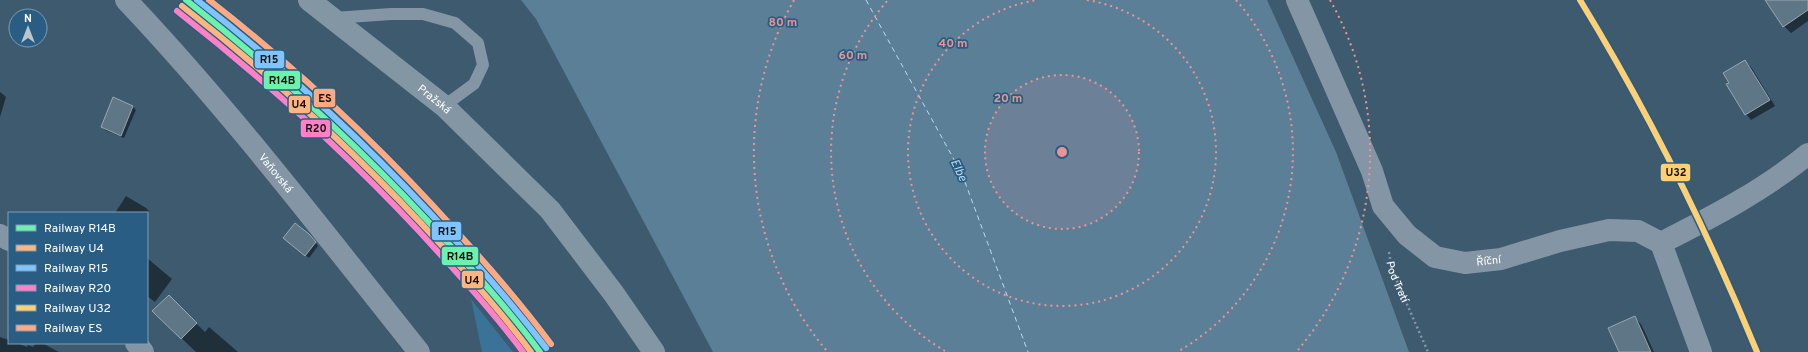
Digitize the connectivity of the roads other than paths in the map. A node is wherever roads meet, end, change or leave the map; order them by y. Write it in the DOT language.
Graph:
graph roads {
  1 [pos="126,0"];
  2 [pos="309,0"];
  3 [pos="1297,0"];
  4 [pos="334,18"];
  5 [pos="444,106"];
  6 [pos="1808,154"];
  7 [pos="1661,243"];
  8 [pos="137,344"];
  9 [pos="143,352"];
  10 [pos="419,352"];
  11 [pos="654,352"];
  12 [pos="1701,352"];
  1 -- 10 [label="street, Vaňovská"];
  2 -- 4 [label="main road, Pražská"];
  3 -- 7 [label="street, Říční"];
  4 -- 5 [label="main road, Pražská"];
  4 -- 5 [label="lane"];
  5 -- 11 [label="main road, Pražská"];
  6 -- 7 [label="street"];
  7 -- 12 [label="street"];
  8 -- 9 [label="street"];
}
